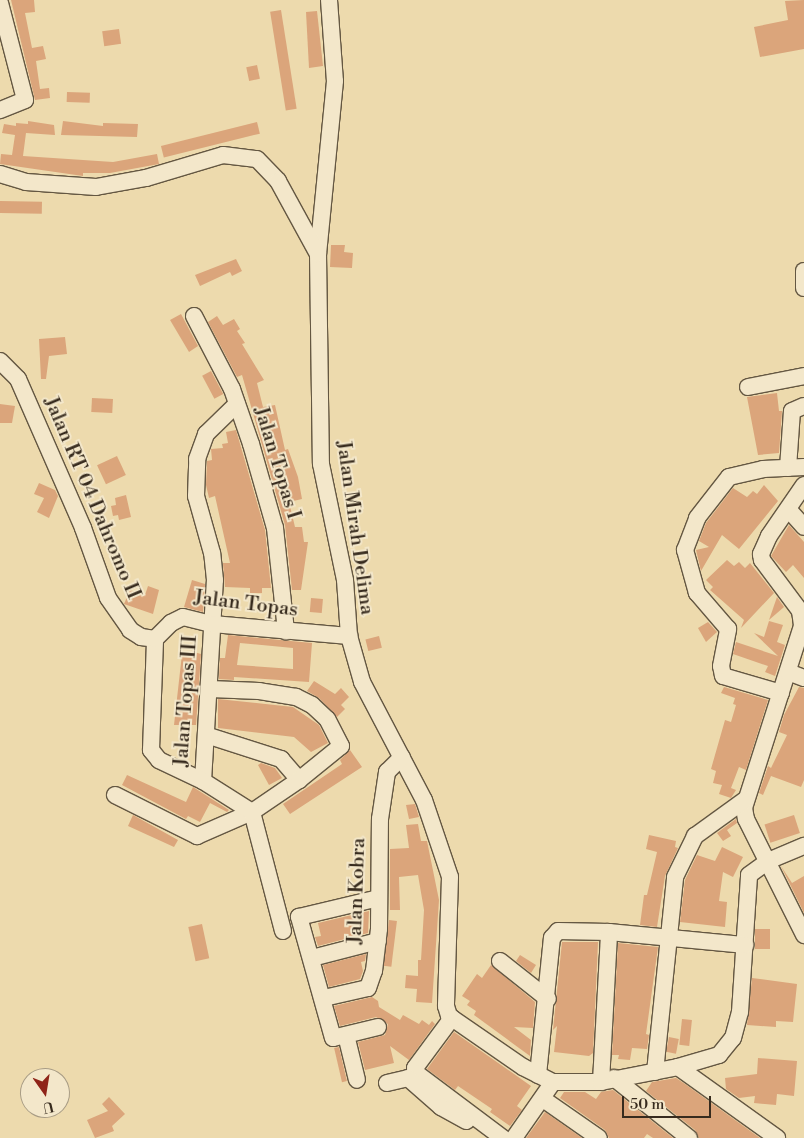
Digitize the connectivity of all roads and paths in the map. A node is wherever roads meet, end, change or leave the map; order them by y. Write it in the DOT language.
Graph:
graph roads {
  1 [pos="328,0"];
  2 [pos="0,2"];
  3 [pos="0,110"];
  4 [pos="0,174"];
  5 [pos="318,254"];
  6 [pos="804,271"];
  7 [pos="804,288"];
  8 [pos="194,316"];
  9 [pos="0,361"];
  10 [pos="804,376"];
  11 [pos="748,387"];
  12 [pos="237,404"];
  13 [pos="804,406"];
  14 [pos="796,467"];
  15 [pos="804,485"];
  16 [pos="788,509"];
  17 [pos="804,527"];
  18 [pos="212,624"];
  19 [pos="286,631"];
  20 [pos="349,636"];
  21 [pos="154,644"];
  22 [pos="788,672"];
  23 [pos="804,678"];
  24 [pos="210,689"];
  25 [pos="781,693"];
  26 [pos="206,735"];
  27 [pos="402,756"];
  28 [pos="300,780"];
  29 [pos="203,781"];
  30 [pos="115,795"];
  31 [pos="745,800"];
  32 [pos="252,812"];
  33 [pos="804,846"];
  34 [pos="768,861"];
  35 [pos="379,898"];
  36 [pos="283,931"];
  37 [pos="609,932"];
  38 [pos="804,935"];
  39 [pos="668,938"];
  40 [pos="378,941"];
  41 [pos="745,945"];
  42 [pos="312,958"];
  43 [pos="500,961"];
  44 [pos="324,998"];
  45 [pos="548,999"];
  46 [pos="450,1015"];
  47 [pos="378,1027"];
  48 [pos="346,1034"];
  49 [pos="678,1067"];
  50 [pos="655,1072"];
  51 [pos="546,1079"];
  52 [pos="357,1080"];
  53 [pos="608,1080"];
  54 [pos="386,1082"];
  55 [pos="543,1099"];
  56 [pos="491,1138"];
  57 [pos="503,1138"];
  58 [pos="514,1138"];
  59 [pos="599,1138"];
  60 [pos="689,1138"];
  61 [pos="777,1138"];
  1 -- 5 [label="street, Jalan Mirah Delima"];
  2 -- 3 [label="street"];
  4 -- 5 [label="street"];
  5 -- 20 [label="street, Jalan Mirah Delima"];
  6 -- 7 [label="street"];
  8 -- 12 [label="street, Jalan Topas I"];
  9 -- 21 [label="street, Jalan RT 04 Dahromo II"];
  10 -- 11 [label="street"];
  12 -- 18 [label="street, Jalan Topas III"];
  12 -- 19 [label="street, Jalan Topas I"];
  13 -- 14 [label="street"];
  14 -- 25 [label="street"];
  15 -- 16 [label="street"];
  16 -- 17 [label="street"];
  16 -- 22 [label="street"];
  18 -- 19 [label="street, Jalan Topas"];
  18 -- 21 [label="street, Jalan Topas"];
  18 -- 24 [label="street, Jalan Topas III"];
  19 -- 20 [label="street, Jalan Topas"];
  20 -- 27 [label="street, Jalan Mirah Delima"];
  21 -- 29 [label="street"];
  22 -- 23 [label="street"];
  22 -- 25 [label="street"];
  24 -- 26 [label="street, Jalan Topas III"];
  24 -- 28 [label="street"];
  25 -- 31 [label="street"];
  26 -- 28 [label="street"];
  26 -- 29 [label="street, Jalan Topas III"];
  27 -- 35 [label="street, Jalan Kobra"];
  27 -- 46 [label="street, Jalan Mirah Delima"];
  28 -- 32 [label="street"];
  29 -- 32 [label="street"];
  30 -- 32 [label="street"];
  31 -- 34 [label="street"];
  31 -- 39 [label="street"];
  32 -- 36 [label="street"];
  33 -- 34 [label="street"];
  34 -- 38 [label="street"];
  34 -- 41 [label="street"];
  35 -- 40 [label="street, Jalan Kobra"];
  35 -- 42 [label="street"];
  37 -- 39 [label="street"];
  37 -- 45 [label="street"];
  37 -- 53 [label="street"];
  39 -- 41 [label="street"];
  39 -- 50 [label="street"];
  40 -- 42 [label="street"];
  40 -- 44 [label="street, Jalan Kobra"];
  41 -- 49 [label="street"];
  42 -- 44 [label="street"];
  43 -- 45 [label="street"];
  44 -- 48 [label="street"];
  45 -- 51 [label="street"];
  46 -- 51 [label="street"];
  46 -- 57 [label="street"];
  47 -- 48 [label="street"];
  48 -- 52 [label="street"];
  49 -- 50 [label="street"];
  49 -- 61 [label="street"];
  50 -- 53 [label="street"];
  51 -- 53 [label="street"];
  51 -- 55 [label="street"];
  53 -- 60 [label="street"];
  54 -- 56 [label="street"];
  55 -- 58 [label="street"];
  55 -- 59 [label="street"];
}
